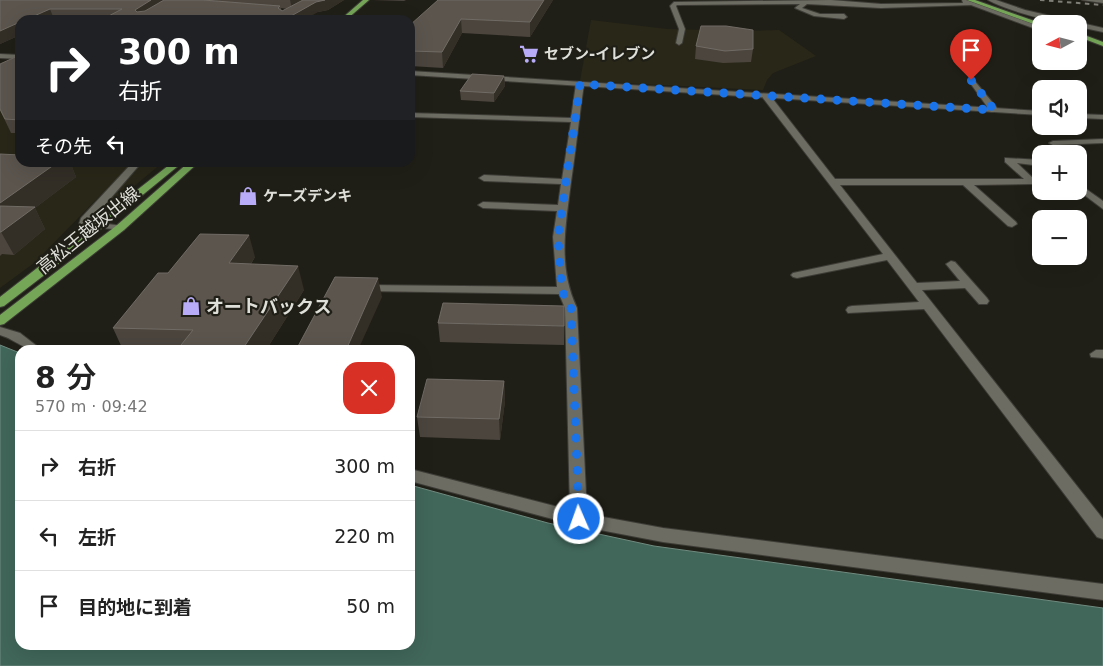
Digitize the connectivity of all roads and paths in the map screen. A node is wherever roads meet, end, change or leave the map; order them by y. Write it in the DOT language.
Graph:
graph roads {
  1 [pos="366,0"];
  2 [pos="960,0"];
  3 [pos="980,0"];
  4 [pos="992,0"];
  5 [pos="1085,0"];
  6 [pos="775,1"];
  7 [pos="1099,1"];
  8 [pos="806,2"];
  9 [pos="971,2"];
  10 [pos="1022,11"];
  11 [pos="348,15"];
  12 [pos="842,15"];
  13 [pos="1032,15"];
  14 [pos="1039,15"];
  15 [pos="1032,19"];
  16 [pos="1032,24"];
  17 [pos="1088,27"];
  18 [pos="1103,30"];
  19 [pos="1088,39"];
  20 [pos="1088,40"];
  21 [pos="679,43"];
  22 [pos="1103,45"];
  23 [pos="0,56"];
  24 [pos="15,56"];
  25 [pos="15,57"];
  26 [pos="0,64"];
  27 [pos="415,73"];
  28 [pos="971,80"];
  29 [pos="580,84"];
  30 [pos="766,96"];
  31 [pos="994,110"];
  32 [pos="1032,112"];
  33 [pos="415,115"];
  34 [pos="1087,116"];
  35 [pos="1103,117"];
  36 [pos="576,120"];
  37 [pos="1103,141"];
  38 [pos="1053,143"];
  39 [pos="1032,162"];
  40 [pos="133,167"];
  41 [pos="172,167"];
  42 [pos="189,167"];
  43 [pos="484,178"];
  44 [pos="566,182"];
  45 [pos="834,182"];
  46 [pos="965,182"];
  47 [pos="1032,182"];
  48 [pos="1032,182"];
  49 [pos="1087,193"];
  50 [pos="483,205"];
  51 [pos="1103,206"];
  52 [pos="562,208"];
  53 [pos="1012,224"];
  54 [pos="100,226"];
  55 [pos="120,228"];
  56 [pos="891,256"];
  57 [pos="951,264"];
  58 [pos="797,275"];
  59 [pos="967,284"];
  60 [pos="914,287"];
  61 [pos="355,288"];
  62 [pos="562,291"];
  63 [pos="983,301"];
  64 [pos="0,303"];
  65 [pos="928,306"];
  66 [pos="852,310"];
  67 [pos="0,321"];
  68 [pos="0,331"];
  69 [pos="29,345"];
  70 [pos="415,476"];
  71 [pos="579,519"];
  72 [pos="1103,532"];
  73 [pos="1103,592"];
  1 -- 11 [label="main road"];
  2 -- 9 [label="street"];
  3 -- 15 [label="main road"];
  4 -- 10 [label="street"];
  5 -- 7 [label="street"];
  6 -- 8 [label="street"];
  6 -- 21 [label="street"];
  8 -- 9 [label="street"];
  8 -- 12 [label="street"];
  9 -- 16 [label="street"];
  10 -- 13 [label="street"];
  10 -- 14 [label="street"];
  17 -- 18 [label="street"];
  19 -- 22 [label="main road"];
  20 -- 22 [label="main road"];
  23 -- 24 [label="street"];
  25 -- 26 [label="street"];
  27 -- 29 [label="street"];
  28 -- 31 [label="street"];
  29 -- 30 [label="street"];
  29 -- 36 [label="street"];
  30 -- 31 [label="street"];
  30 -- 45 [label="street"];
  31 -- 32 [label="street"];
  33 -- 36 [label="street"];
  34 -- 35 [label="street"];
  36 -- 44 [label="street"];
  37 -- 38 [label="street"];
  39 -- 48 [label="street"];
  40 -- 54 [label="street"];
  41 -- 54 [label="main road, 高松王越坂出線"];
  42 -- 55 [label="main road, 高松王越坂出線"];
  43 -- 44 [label="street"];
  44 -- 52 [label="street"];
  45 -- 46 [label="street"];
  45 -- 56 [label="street"];
  46 -- 47 [label="street"];
  46 -- 53 [label="street"];
  49 -- 51 [label="street"];
  50 -- 52 [label="street"];
  52 -- 62 [label="street"];
  54 -- 55 [label="street"];
  54 -- 64 [label="main road, 高松王越坂出線"];
  55 -- 67 [label="main road, 高松王越坂出線"];
  56 -- 58 [label="street"];
  56 -- 60 [label="street"];
  57 -- 59 [label="street"];
  59 -- 60 [label="street"];
  59 -- 63 [label="street"];
  60 -- 65 [label="street"];
  61 -- 62 [label="street"];
  62 -- 71 [label="street"];
  65 -- 66 [label="street"];
  65 -- 72 [label="street"];
  68 -- 69 [label="street"];
  70 -- 71 [label="street"];
  71 -- 73 [label="street"];
}
